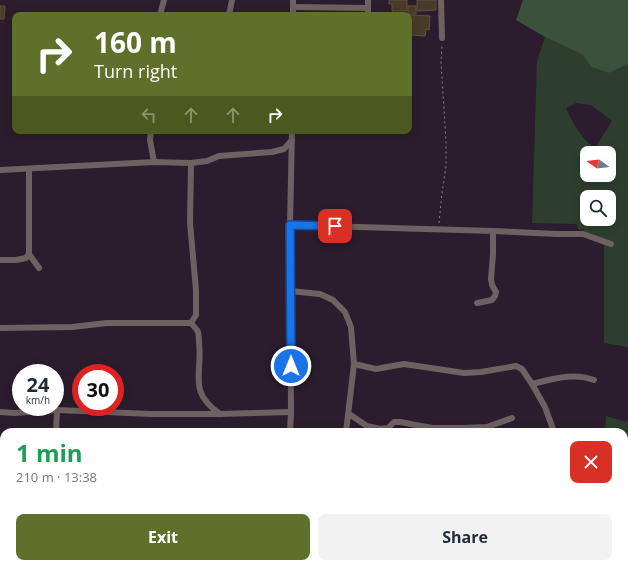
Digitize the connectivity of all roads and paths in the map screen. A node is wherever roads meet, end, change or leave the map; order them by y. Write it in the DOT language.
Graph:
graph roads {
  1 [pos="164,0"];
  2 [pos="232,0"];
  3 [pos="294,0"];
  4 [pos="368,0"];
  5 [pos="441,0"];
  6 [pos="293,7"];
  7 [pos="161,12"];
  8 [pos="230,12"];
  9 [pos="293,12"];
  10 [pos="368,12"];
  11 [pos="442,38"];
  12 [pos="151,134"];
  13 [pos="292,134"];
  14 [pos="292,140"];
  15 [pos="154,162"];
  16 [pos="191,162"];
  17 [pos="29,169"];
  18 [pos="0,170"];
  19 [pos="290,225"];
  20 [pos="439,229"];
  21 [pos="493,231"];
  22 [pos="611,244"];
  23 [pos="29,254"];
  24 [pos="0,260"];
  25 [pos="39,268"];
  26 [pos="290,291"];
  27 [pos="477,303"];
  28 [pos="191,323"];
  29 [pos="0,328"];
  30 [pos="354,364"];
  31 [pos="594,380"];
  32 [pos="532,384"];
  33 [pos="64,410"];
  34 [pos="0,412"];
  35 [pos="291,412"];
  36 [pos="12,413"];
  37 [pos="220,414"];
  38 [pos="349,414"];
  39 [pos="57,416"];
  40 [pos="512,418"];
  41 [pos="56,428"];
  42 [pos="290,428"];
  43 [pos="347,428"];
  44 [pos="376,428"];
  45 [pos="388,428"];
  46 [pos="432,428"];
  47 [pos="432,428"];
  48 [pos="553,428"];
  1 -- 7 [label="street"];
  2 -- 8 [label="street"];
  3 -- 6 [label="street"];
  4 -- 10 [label="street"];
  5 -- 11 [label="street"];
  6 -- 9 [label="street"];
  6 -- 10 [label="street"];
  11 -- 20 [label="path"];
  12 -- 15 [label="street"];
  13 -- 14 [label="street"];
  14 -- 16 [label="street"];
  14 -- 19 [label="street"];
  15 -- 16 [label="street"];
  15 -- 17 [label="street"];
  16 -- 28 [label="street"];
  17 -- 18 [label="street"];
  17 -- 23 [label="street"];
  19 -- 20 [label="street"];
  19 -- 26 [label="street"];
  20 -- 21 [label="street"];
  21 -- 22 [label="street"];
  21 -- 27 [label="street"];
  23 -- 24 [label="street"];
  23 -- 25 [label="street"];
  26 -- 30 [label="street"];
  26 -- 35 [label="street"];
  28 -- 29 [label="street"];
  28 -- 37 [label="street"];
  30 -- 32 [label="street"];
  30 -- 38 [label="street"];
  31 -- 32 [label="street"];
  32 -- 48 [label="street"];
  33 -- 37 [label="street"];
  34 -- 36 [label="street"];
  35 -- 37 [label="street"];
  35 -- 42 [label="street"];
  38 -- 43 [label="street"];
  38 -- 44 [label="street"];
  39 -- 41 [label="street"];
  40 -- 46 [label="street"];
  45 -- 47 [label="street"];
}
